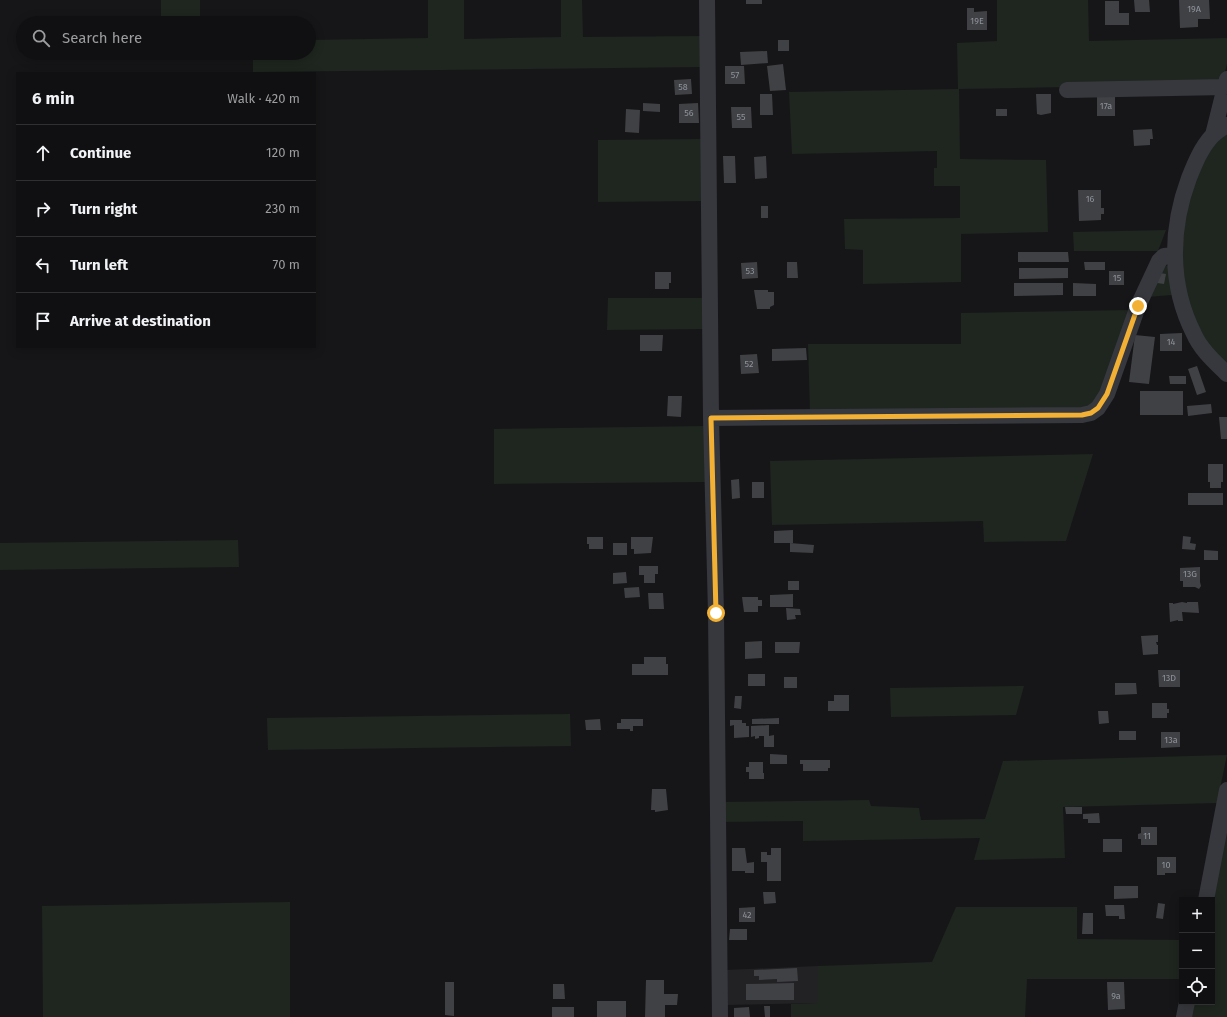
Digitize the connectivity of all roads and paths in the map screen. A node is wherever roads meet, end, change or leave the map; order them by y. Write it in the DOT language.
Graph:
graph roads {
  1 [pos="707,0"];
  2 [pos="1226,83"];
  3 [pos="1067,90"];
  4 [pos="1227,125"];
  5 [pos="1213,136"];
  6 [pos="1174,255"];
  7 [pos="1227,374"];
  8 [pos="711,418"];
  9 [pos="1227,790"];
  10 [pos="1207,897"];
  11 [pos="1186,1005"];
  12 [pos="720,1017"];
  13 [pos="1184,1017"];
  1 -- 8 [label="street"];
  2 -- 3 [label="street"];
  2 -- 5 [label="street"];
  4 -- 5 [label="street"];
  5 -- 6 [label="street"];
  6 -- 7 [label="street"];
  6 -- 8 [label="street"];
  8 -- 12 [label="street"];
  9 -- 10 [label="street"];
  11 -- 13 [label="street"];
}
